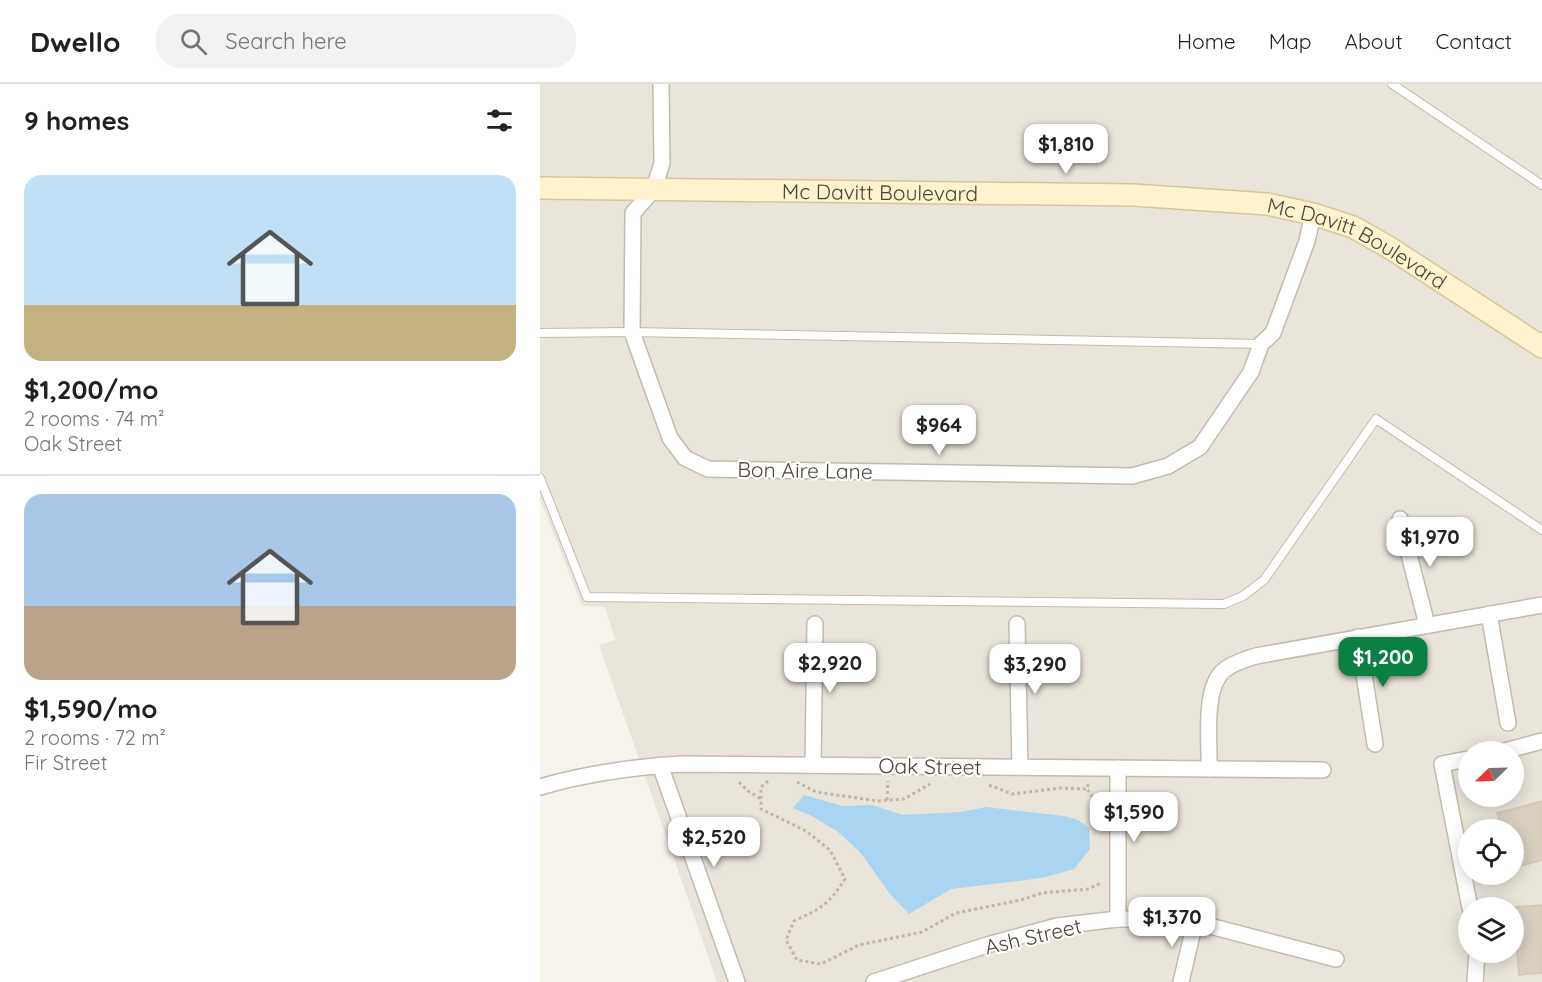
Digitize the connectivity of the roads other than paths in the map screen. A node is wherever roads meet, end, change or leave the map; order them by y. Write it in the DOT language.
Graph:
graph roads {
  1 [pos="661,84"];
  2 [pos="1392,84"];
  3 [pos="1542,185"];
  4 [pos="540,188"];
  5 [pos="654,189"];
  6 [pos="1312,214"];
  7 [pos="632,332"];
  8 [pos="540,333"];
  9 [pos="1261,344"];
  10 [pos="1542,347"];
  11 [pos="540,478"];
  12 [pos="1400,519"];
  13 [pos="1542,530"];
  14 [pos="1542,604"];
  15 [pos="1489,614"];
  16 [pos="814,624"];
  17 [pos="1017,624"];
  18 [pos="1427,625"];
  19 [pos="1358,637"];
  20 [pos="1508,723"];
  21 [pos="1542,741"];
  22 [pos="1375,744"];
  23 [pos="1524,746"];
  24 [pos="1458,761"];
  25 [pos="660,765"];
  26 [pos="813,765"];
  27 [pos="1020,767"];
  28 [pos="1118,768"];
  29 [pos="1209,769"];
  30 [pos="1323,770"];
  31 [pos="540,787"];
  32 [pos="1468,897"];
  33 [pos="1118,919"];
  34 [pos="1195,922"];
  35 [pos="1336,959"];
  36 [pos="1476,963"];
  37 [pos="737,982"];
  38 [pos="874,982"];
  39 [pos="1181,982"];
  40 [pos="1475,982"];
  1 -- 5 [label="street"];
  2 -- 3 [label="lane"];
  4 -- 5 [label="street, Mc Davitt Boulevard"];
  5 -- 6 [label="street, Mc Davitt Boulevard"];
  5 -- 7 [label="street, Bon Aire Lane"];
  6 -- 9 [label="street, Bon Aire Lane"];
  6 -- 10 [label="street, Mc Davitt Boulevard"];
  7 -- 8 [label="lane"];
  7 -- 9 [label="lane"];
  7 -- 9 [label="street, Bon Aire Lane"];
  11 -- 13 [label="lane"];
  12 -- 18 [label="street"];
  14 -- 15 [label="street"];
  15 -- 18 [label="street"];
  15 -- 20 [label="street"];
  16 -- 26 [label="street"];
  17 -- 27 [label="street"];
  18 -- 19 [label="street"];
  19 -- 22 [label="street"];
  19 -- 29 [label="street"];
  21 -- 23 [label="street"];
  24 -- 32 [label="street"];
  25 -- 26 [label="street, Oak Street"];
  25 -- 31 [label="street, Oak Street"];
  25 -- 37 [label="street"];
  26 -- 27 [label="street, Oak Street"];
  27 -- 28 [label="street, Oak Street"];
  28 -- 29 [label="street, Oak Street"];
  28 -- 33 [label="street"];
  29 -- 30 [label="street, Oak Street"];
  33 -- 34 [label="street, Ash Street"];
  33 -- 38 [label="street, Ash Street"];
  34 -- 35 [label="street, Ash Street"];
  34 -- 39 [label="street"];
  36 -- 40 [label="street"];
}
